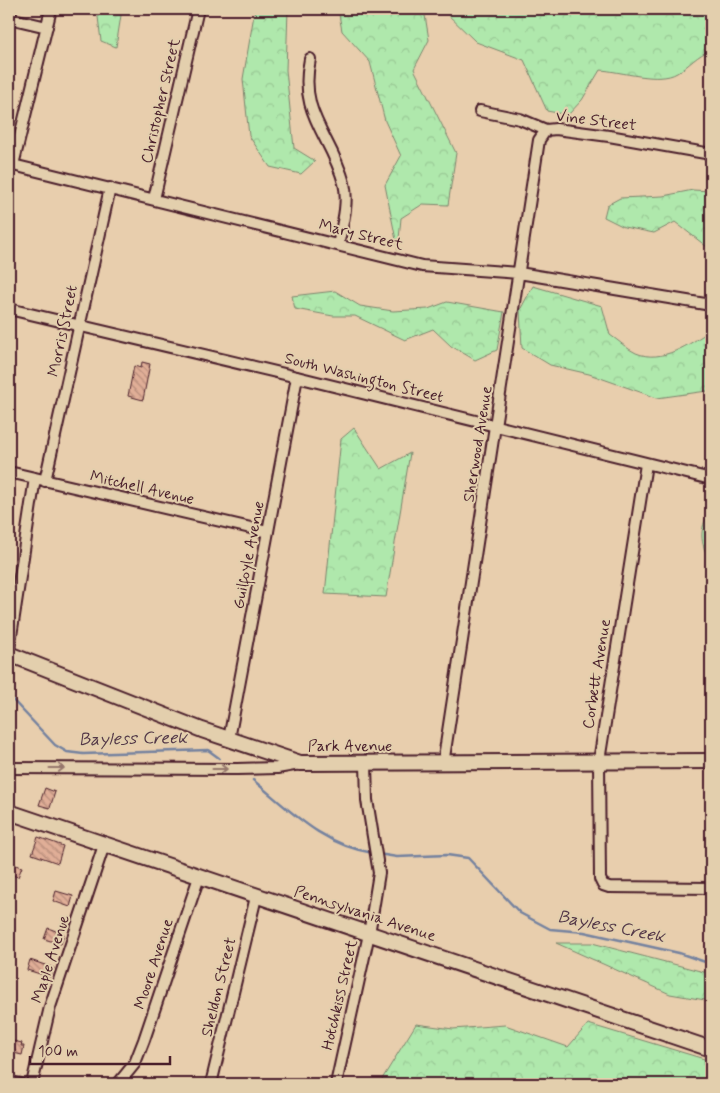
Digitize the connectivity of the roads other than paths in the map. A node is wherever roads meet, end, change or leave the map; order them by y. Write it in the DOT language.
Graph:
graph roads {
  1 [pos="51,9"];
  2 [pos="198,9"];
  3 [pos="9,18"];
  4 [pos="47,27"];
  5 [pos="310,59"];
  6 [pos="480,111"];
  7 [pos="546,130"];
  8 [pos="711,154"];
  9 [pos="11,164"];
  10 [pos="110,188"];
  11 [pos="154,199"];
  12 [pos="338,245"];
  13 [pos="519,274"];
  14 [pos="711,305"];
  15 [pos="9,309"];
  16 [pos="79,326"];
  17 [pos="298,376"];
  18 [pos="497,426"];
  19 [pos="646,464"];
  20 [pos="9,472"];
  21 [pos="711,479"];
  22 [pos="40,480"];
  23 [pos="268,532"];
  24 [pos="9,649"];
  25 [pos="9,654"];
  26 [pos="229,739"];
  27 [pos="599,761"];
  28 [pos="711,761"];
  29 [pos="300,763"];
  30 [pos="366,764"];
  31 [pos="443,764"];
  32 [pos="9,768"];
  33 [pos="9,812"];
  34 [pos="104,845"];
  35 [pos="199,877"];
  36 [pos="711,888"];
  37 [pos="256,896"];
  38 [pos="369,934"];
  39 [pos="711,1049"];
  40 [pos="9,1082"];
  41 [pos="20,1084"];
  42 [pos="32,1084"];
  43 [pos="118,1084"];
  44 [pos="211,1084"];
  45 [pos="336,1084"];
  1 -- 4 [label="street"];
  2 -- 11 [label="street, Christopher Street"];
  3 -- 4 [label="street"];
  4 -- 9 [label="street"];
  5 -- 12 [label="street"];
  6 -- 7 [label="street, Vine Street"];
  7 -- 8 [label="street, Vine Street"];
  7 -- 13 [label="street, Sherwood Avenue"];
  9 -- 10 [label="street, Mary Street"];
  10 -- 11 [label="street, Mary Street"];
  10 -- 16 [label="street, Morris Street"];
  11 -- 12 [label="street, Mary Street"];
  12 -- 13 [label="street, Mary Street"];
  13 -- 14 [label="street, Mary Street"];
  13 -- 18 [label="street, Sherwood Avenue"];
  15 -- 16 [label="street, South Washington Street"];
  16 -- 17 [label="street, South Washington Street"];
  16 -- 22 [label="street, Morris Street"];
  17 -- 18 [label="street, South Washington Street"];
  17 -- 23 [label="street, Guilfoyle Avenue"];
  18 -- 19 [label="street, South Washington Street"];
  18 -- 31 [label="street, Sherwood Avenue"];
  19 -- 21 [label="street, South Washington Street"];
  19 -- 27 [label="street, Corbett Avenue"];
  20 -- 22 [label="street, Mitchell Avenue"];
  22 -- 23 [label="street, Mitchell Avenue"];
  22 -- 24 [label="street, Morris Street"];
  23 -- 26 [label="street, Guilfoyle Avenue"];
  25 -- 26 [label="street, Park Avenue"];
  26 -- 29 [label="street, Park Avenue"];
  27 -- 28 [label="street, Park Avenue"];
  27 -- 31 [label="street, Park Avenue"];
  27 -- 36 [label="street, Corbett Avenue"];
  29 -- 30 [label="street, Park Avenue"];
  32 -- 29 [label="street, one-way"];
  30 -- 31 [label="street, Park Avenue"];
  30 -- 38 [label="street, Hotchkiss Street"];
  33 -- 34 [label="street, Pennsylvania Avenue"];
  34 -- 35 [label="street, Pennsylvania Avenue"];
  34 -- 42 [label="street, Maple Avenue"];
  35 -- 37 [label="street, Pennsylvania Avenue"];
  35 -- 43 [label="street, Moore Avenue"];
  37 -- 38 [label="street, Pennsylvania Avenue"];
  37 -- 44 [label="street, Sheldon Street"];
  38 -- 39 [label="street, Pennsylvania Avenue"];
  38 -- 45 [label="street, Hotchkiss Street"];
  40 -- 41 [label="street"];
}
